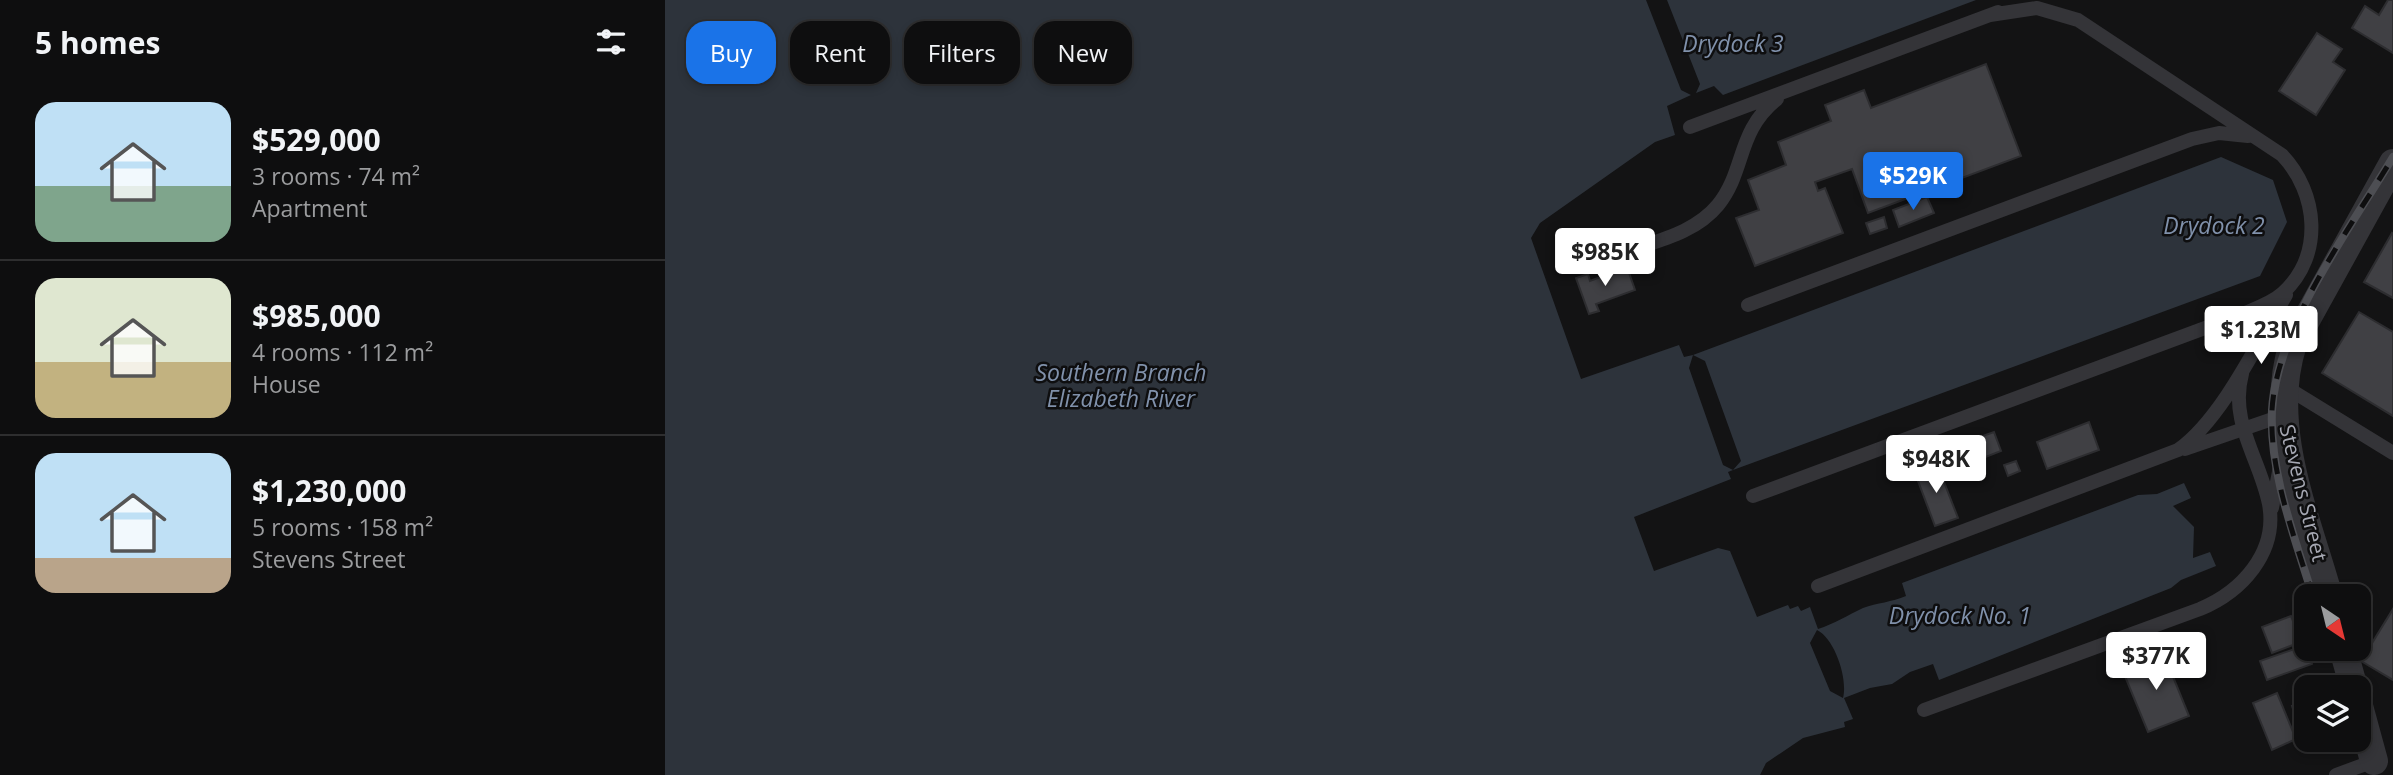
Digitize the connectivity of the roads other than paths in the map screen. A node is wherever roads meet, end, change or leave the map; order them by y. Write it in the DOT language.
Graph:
graph roads {
  1 [pos="2029,0"];
  2 [pos="1990,15"];
  3 [pos="1801,86"];
  4 [pos="1690,127"];
  5 [pos="2272,149"];
  6 [pos="2393,163"];
  7 [pos="1628,251"];
  8 [pos="2299,272"];
  9 [pos="2329,280"];
  10 [pos="1748,305"];
  11 [pos="2251,352"];
  12 [pos="2284,386"];
  13 [pos="2285,424"];
  14 [pos="2243,429"];
  15 [pos="2393,453"];
  16 [pos="2164,457"];
  17 [pos="1753,496"];
  18 [pos="2268,530"];
  19 [pos="2326,584"];
  20 [pos="1818,586"];
  21 [pos="1924,710"];
  22 [pos="2371,750"];
  23 [pos="2374,761"];
  24 [pos="2336,775"];
  1 -- 2 [label="lane"];
  2 -- 3 [label="lane"];
  2 -- 5 [label="lane"];
  3 -- 4 [label="lane"];
  3 -- 7 [label="lane"];
  5 -- 8 [label="lane"];
  5 -- 10 [label="lane"];
  6 -- 9 [label="street, Stevens Street"];
  8 -- 9 [label="lane"];
  8 -- 11 [label="lane"];
  8 -- 17 [label="lane"];
  9 -- 12 [label="street, Stevens Street"];
  11 -- 14 [label="lane"];
  11 -- 16 [label="lane"];
  12 -- 13 [label="street, Stevens Street"];
  12 -- 15 [label="lane"];
  13 -- 14 [label="lane"];
  13 -- 18 [label="lane"];
  13 -- 19 [label="street, Stevens Street"];
  14 -- 16 [label="lane"];
  14 -- 18 [label="lane"];
  16 -- 20 [label="lane"];
  18 -- 21 [label="lane"];
  22 -- 23 [label="street"];
  23 -- 24 [label="lane"];
}
